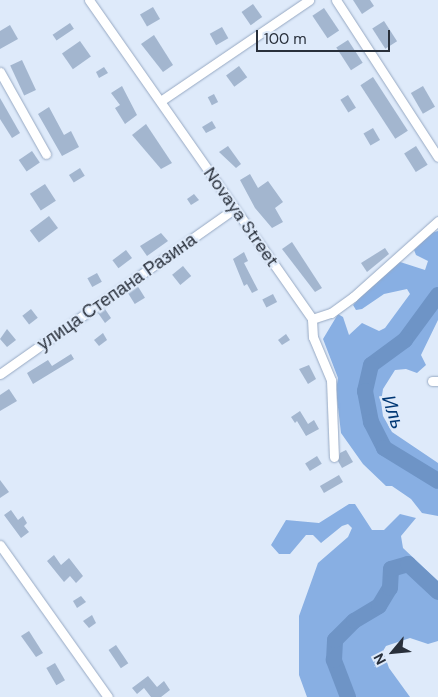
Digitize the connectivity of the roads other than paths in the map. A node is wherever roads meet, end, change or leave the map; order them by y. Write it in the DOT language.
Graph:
graph roads {
  1 [pos="89,0"];
  2 [pos="308,0"];
  3 [pos="336,0"];
  4 [pos="0,72"];
  5 [pos="162,100"];
  6 [pos="46,154"];
  7 [pos="438,157"];
  8 [pos="234,209"];
  9 [pos="438,221"];
  10 [pos="312,319"];
  11 [pos="0,374"];
  12 [pos="334,457"];
  13 [pos="0,545"];
  14 [pos="108,697"];
  1 -- 5 [label="street, Novaya Street"];
  2 -- 5 [label="street"];
  3 -- 7 [label="street"];
  4 -- 6 [label="street"];
  5 -- 8 [label="street, Novaya Street"];
  8 -- 10 [label="street, Novaya Street"];
  8 -- 11 [label="street, улица Степана Разина"];
  9 -- 10 [label="street"];
  10 -- 12 [label="street, Novaya Street"];
  13 -- 14 [label="street"];
}
